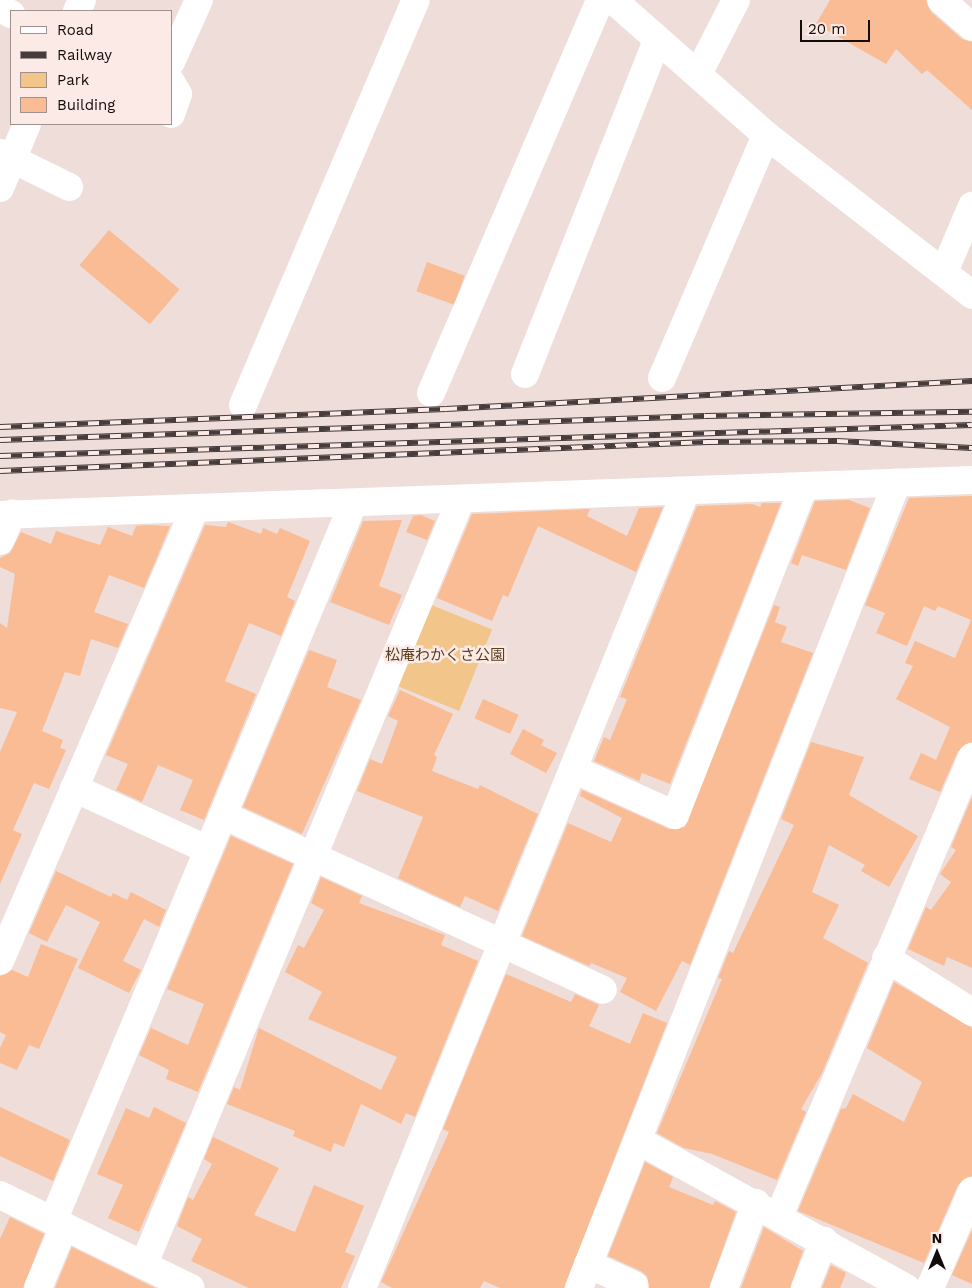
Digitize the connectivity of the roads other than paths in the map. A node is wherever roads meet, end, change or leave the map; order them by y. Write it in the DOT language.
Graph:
graph roads {
  1 [pos="199,0"];
  2 [pos="416,0"];
  3 [pos="600,0"];
  4 [pos="614,0"];
  5 [pos="736,0"];
  6 [pos="941,0"];
  7 [pos="972,27"];
  8 [pos="657,40"];
  9 [pos="172,60"];
  10 [pos="698,74"];
  11 [pos="172,84"];
  12 [pos="172,111"];
  13 [pos="26,125"];
  14 [pos="766,135"];
  15 [pos="6,156"];
  16 [pos="69,187"];
  17 [pos="0,188"];
  18 [pos="972,206"];
  19 [pos="944,272"];
  20 [pos="972,295"];
  21 [pos="525,374"];
  22 [pos="662,378"];
  23 [pos="431,394"];
  24 [pos="243,405"];
  25 [pos="972,480"];
  26 [pos="897,482"];
  27 [pos="804,486"];
  28 [pos="686,490"];
  29 [pos="461,499"];
  30 [pos="353,504"];
  31 [pos="195,508"];
  32 [pos="6,514"];
  33 [pos="0,541"];
  34 [pos="972,757"];
  35 [pos="573,769"];
  36 [pos="74,788"];
  37 [pos="223,816"];
  38 [pos="208,850"];
  39 [pos="313,857"];
  40 [pos="502,944"];
  41 [pos="886,958"];
  42 [pos="0,961"];
  43 [pos="603,990"];
  44 [pos="972,1012"];
  45 [pos="638,1141"];
  46 [pos="972,1191"];
  47 [pos="0,1195"];
  48 [pos="768,1210"];
  49 [pos="59,1224"];
  50 [pos="824,1240"];
  51 [pos="144,1264"];
  52 [pos="584,1276"];
  53 [pos="634,1285"];
  54 [pos="38,1288"];
  55 [pos="191,1288"];
  56 [pos="362,1288"];
  57 [pos="724,1288"];
  58 [pos="805,1288"];
  59 [pos="906,1288"];
  60 [pos="930,1288"];
  1 -- 9 [label="street"];
  2 -- 24 [label="street"];
  3 -- 23 [label="street"];
  4 -- 8 [label="street"];
  5 -- 10 [label="street"];
  6 -- 7 [label="street"];
  8 -- 10 [label="street"];
  8 -- 21 [label="street"];
  10 -- 14 [label="street"];
  11 -- 12 [label="street"];
  13 -- 15 [label="street"];
  14 -- 19 [label="street"];
  14 -- 22 [label="street"];
  15 -- 16 [label="street"];
  15 -- 17 [label="street"];
  18 -- 19 [label="street"];
  19 -- 20 [label="street"];
  25 -- 26 [label="street"];
  26 -- 27 [label="street"];
  26 -- 45 [label="street"];
  27 -- 28 [label="street"];
  27 -- 35 [label="street"];
  28 -- 29 [label="street"];
  28 -- 35 [label="street"];
  29 -- 30 [label="street"];
  29 -- 39 [label="street"];
  30 -- 31 [label="street"];
  30 -- 37 [label="street"];
  31 -- 32 [label="street"];
  31 -- 36 [label="street"];
  32 -- 33 [label="street"];
  34 -- 41 [label="street"];
  35 -- 40 [label="street"];
  36 -- 38 [label="street"];
  36 -- 42 [label="street"];
  37 -- 38 [label="street"];
  37 -- 39 [label="street"];
  38 -- 49 [label="street"];
  39 -- 40 [label="street"];
  39 -- 51 [label="street"];
  40 -- 43 [label="street"];
  40 -- 56 [label="street"];
  41 -- 44 [label="street"];
  41 -- 48 [label="street"];
  45 -- 48 [label="street"];
  45 -- 52 [label="street"];
  46 -- 60 [label="street"];
  47 -- 49 [label="street"];
  48 -- 50 [label="street"];
  48 -- 57 [label="street"];
  49 -- 51 [label="street"];
  49 -- 54 [label="street"];
  50 -- 58 [label="street"];
  50 -- 59 [label="street"];
  51 -- 55 [label="street"];
  52 -- 53 [label="street"];
}
